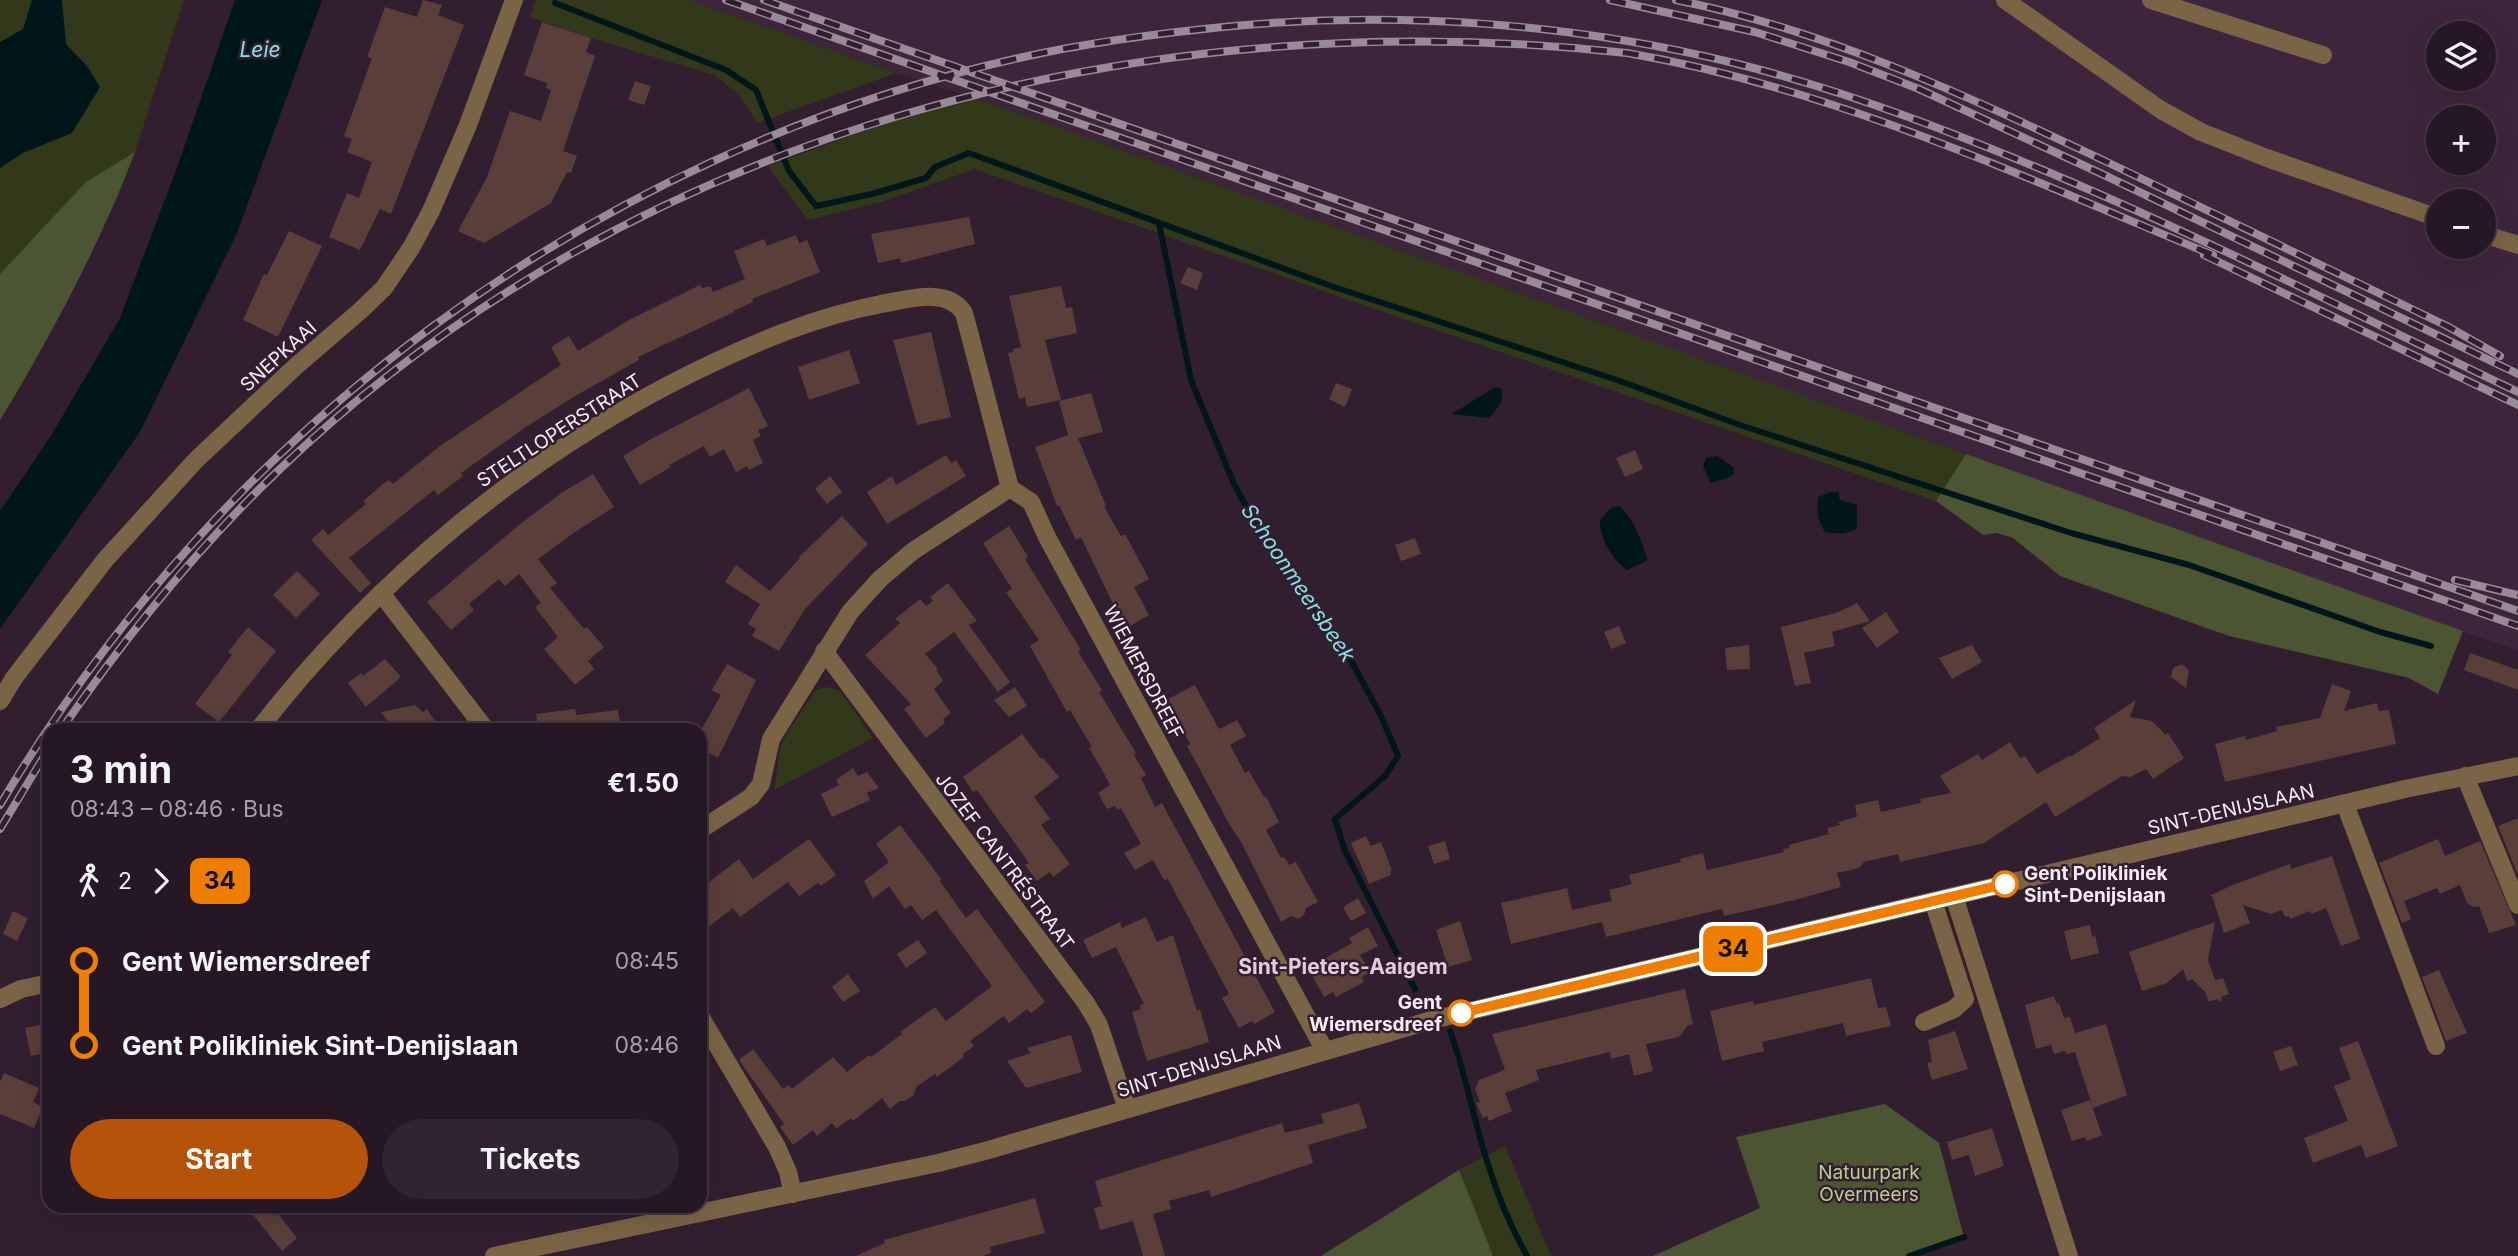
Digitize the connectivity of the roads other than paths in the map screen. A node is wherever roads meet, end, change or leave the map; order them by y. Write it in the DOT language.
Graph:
graph roads {
  1 [pos="514,0"];
  2 [pos="2005,0"];
  3 [pos="2151,0"];
  4 [pos="2323,55"];
  5 [pos="2426,214"];
  6 [pos="2496,238"];
  7 [pos="2518,245"];
  8 [pos="1010,488"];
  9 [pos="381,593"];
  10 [pos="824,651"];
  11 [pos="0,701"];
  12 [pos="264,723"];
  13 [pos="481,723"];
  14 [pos="2518,766"];
  15 [pos="2465,776"];
  16 [pos="2345,804"];
  17 [pos="707,825"];
  18 [pos="1954,896"];
  19 [pos="1933,901"];
  20 [pos="2518,905"];
  21 [pos="42,984"];
  22 [pos="0,999"];
  23 [pos="1924,1022"];
  24 [pos="707,1028"];
  25 [pos="2436,1046"];
  26 [pos="1325,1051"];
  27 [pos="1127,1109"];
  28 [pos="793,1194"];
  29 [pos="707,1212"];
  30 [pos="701,1213"];
  31 [pos="494,1256"];
  32 [pos="2069,1256"];
  1 -- 11 [label="street, SNEPKAAI"];
  2 -- 5 [label="street"];
  3 -- 4 [label="street"];
  6 -- 7 [label="street"];
  8 -- 9 [label="street, STELTLOPERSTRAAT"];
  8 -- 10 [label="street"];
  8 -- 26 [label="street, WIEMERSDREEF"];
  9 -- 12 [label="street, STELTLOPERSTRAAT"];
  9 -- 13 [label="street"];
  10 -- 17 [label="street"];
  10 -- 27 [label="street, JOZEF CANTRÉSTRAAT"];
  14 -- 15 [label="street, SINT-DENIJSLAAN"];
  15 -- 16 [label="street, SINT-DENIJSLAAN"];
  15 -- 20 [label="street"];
  16 -- 18 [label="street, SINT-DENIJSLAAN"];
  16 -- 25 [label="street"];
  18 -- 19 [label="street, SINT-DENIJSLAAN"];
  18 -- 32 [label="street"];
  19 -- 23 [label="street"];
  19 -- 26 [label="street, SINT-DENIJSLAAN"];
  21 -- 22 [label="street"];
  24 -- 28 [label="street"];
  26 -- 27 [label="street, SINT-DENIJSLAAN"];
  27 -- 28 [label="street, SINT-DENIJSLAAN"];
  28 -- 29 [label="street, SINT-DENIJSLAAN"];
  30 -- 31 [label="street, SINT-DENIJSLAAN"];
}
